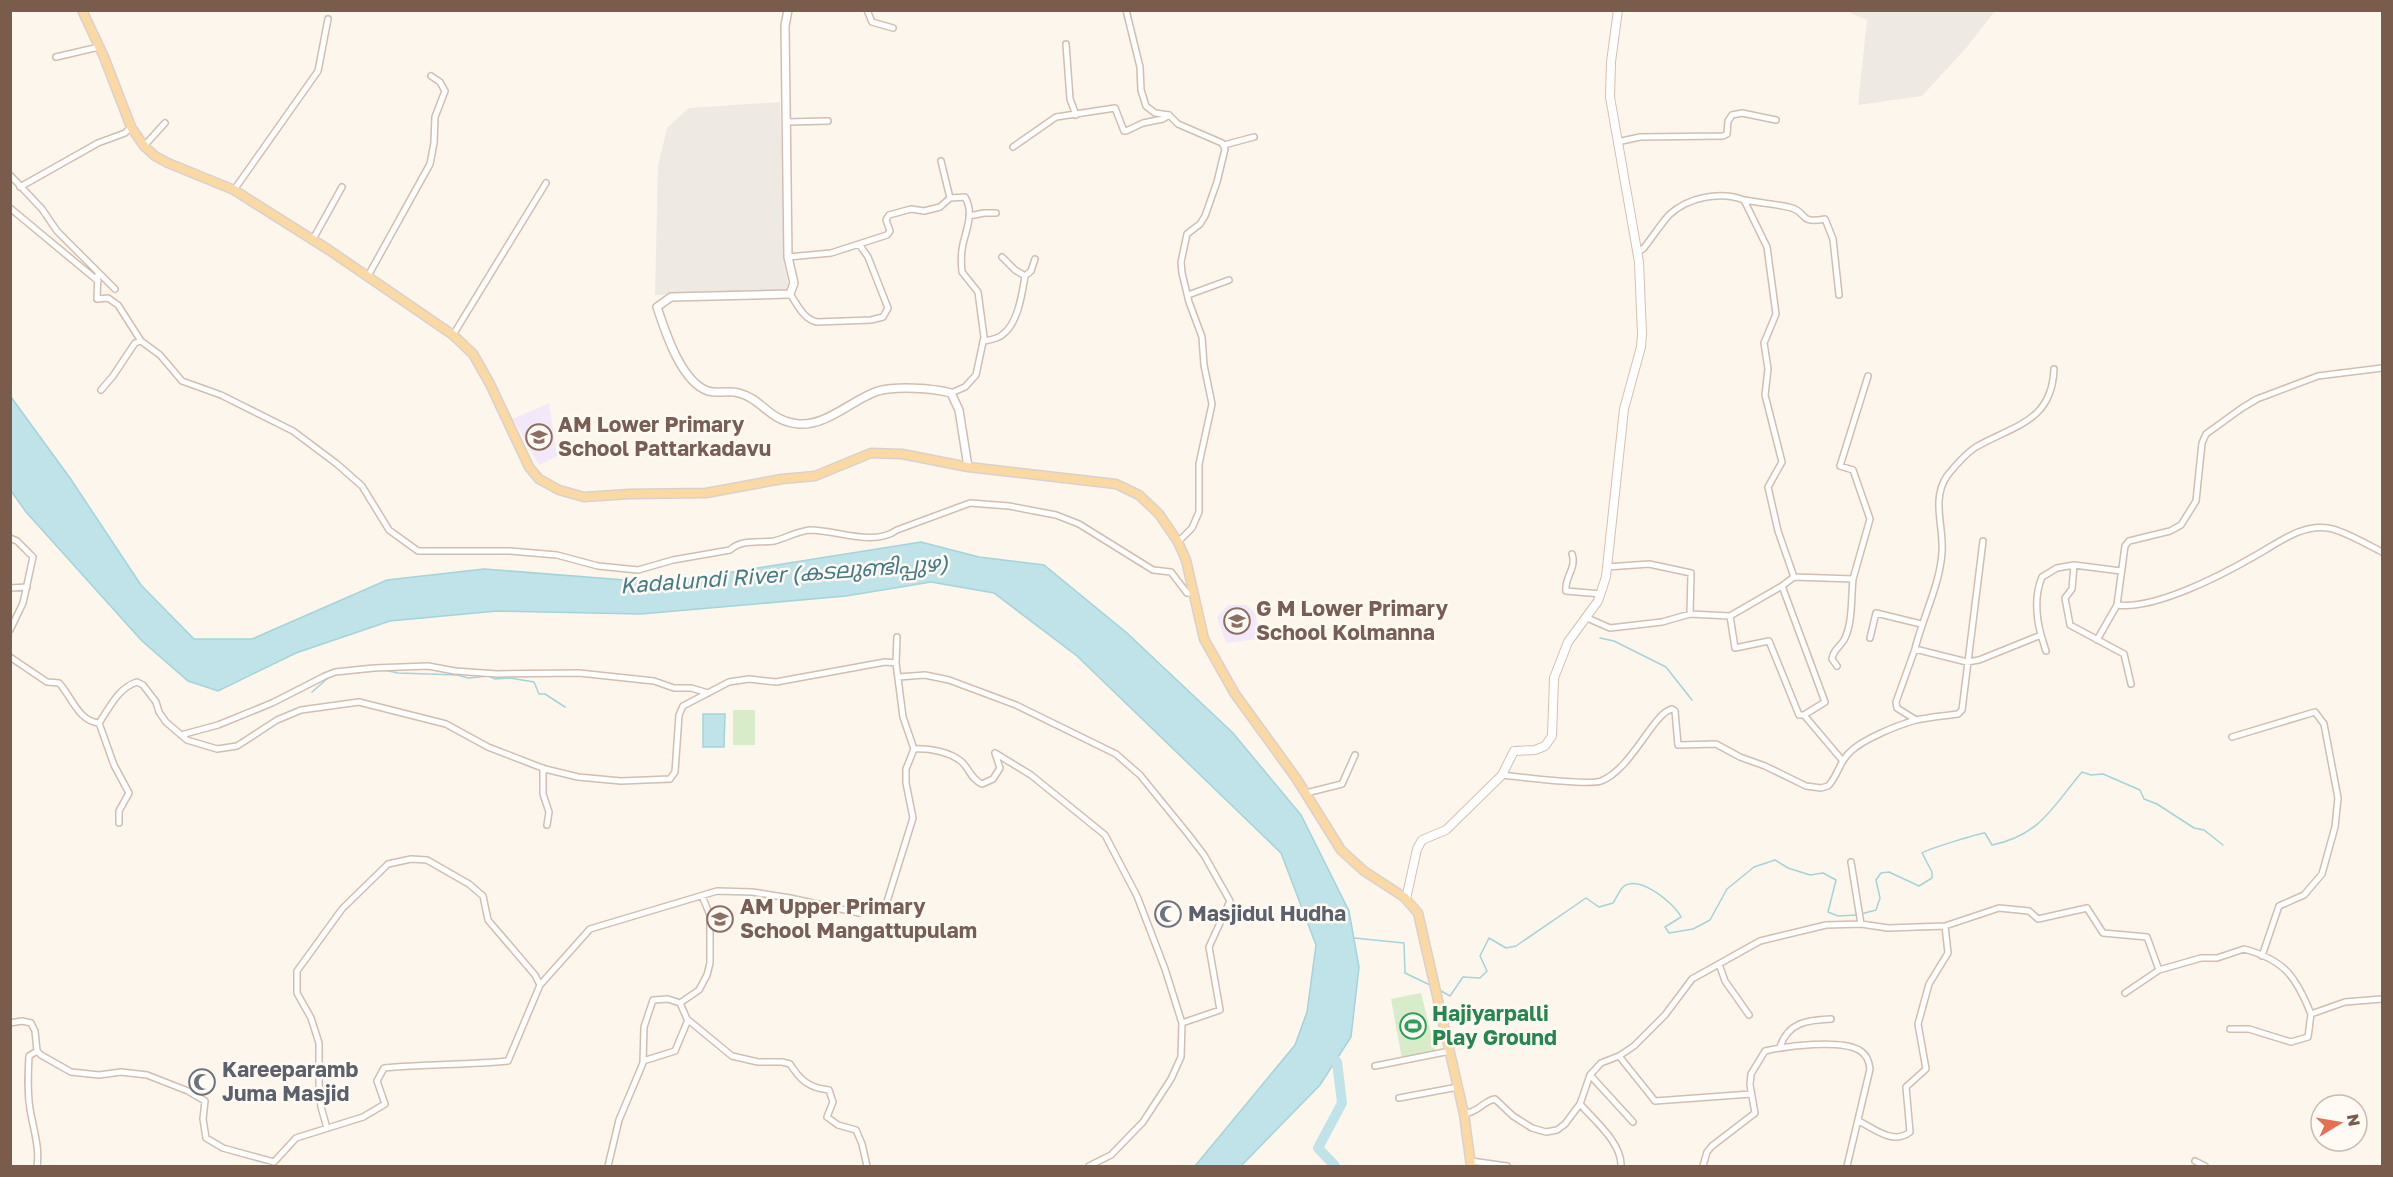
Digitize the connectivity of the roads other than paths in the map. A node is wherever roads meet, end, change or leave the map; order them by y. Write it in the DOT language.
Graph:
graph roads {
  1 [pos="82,10"];
  2 [pos="788,10"];
  3 [pos="867,10"];
  4 [pos="1126,10"];
  5 [pos="1617,10"];
  6 [pos="328,19"];
  7 [pos="893,28"];
  8 [pos="1066,44"];
  9 [pos="99,47"];
  10 [pos="56,57"];
  11 [pos="430,76"];
  12 [pos="1076,115"];
  13 [pos="1169,115"];
  14 [pos="1776,120"];
  15 [pos="828,121"];
  16 [pos="787,122"];
  17 [pos="165,123"];
  18 [pos="131,127"];
  19 [pos="1254,137"];
  20 [pos="1617,142"];
  21 [pos="144,146"];
  22 [pos="1224,146"];
  23 [pos="1013,147"];
  24 [pos="941,161"];
  25 [pos="10,176"];
  26 [pos="546,183"];
  27 [pos="20,187"];
  28 [pos="342,187"];
  29 [pos="234,190"];
  30 [pos="950,198"];
  31 [pos="1744,200"];
  32 [pos="10,208"];
  33 [pos="996,213"];
  34 [pos="969,216"];
  35 [pos="312,241"];
  36 [pos="859,244"];
  37 [pos="1637,252"];
  38 [pos="788,257"];
  39 [pos="1002,257"];
  40 [pos="1035,259"];
  41 [pos="98,273"];
  42 [pos="368,276"];
  43 [pos="1025,276"];
  44 [pos="1229,280"];
  45 [pos="98,281"];
  46 [pos="115,289"];
  47 [pos="790,294"];
  48 [pos="1188,295"];
  49 [pos="1839,295"];
  50 [pos="453,335"];
  51 [pos="141,341"];
  52 [pos="984,341"];
  53 [pos="2382,368"];
  54 [pos="2054,369"];
  55 [pos="1868,376"];
  56 [pos="101,390"];
  57 [pos="951,393"];
  58 [pos="968,467"];
  59 [pos="10,538"];
  60 [pos="1983,541"];
  61 [pos="1178,542"];
  62 [pos="2382,552"];
  63 [pos="1572,554"];
  64 [pos="2074,565"];
  65 [pos="1607,567"];
  66 [pos="2121,571"];
  67 [pos="1794,577"];
  68 [pos="1853,579"];
  69 [pos="1782,586"];
  70 [pos="27,587"];
  71 [pos="10,588"];
  72 [pos="1194,593"];
  73 [pos="1601,594"];
  74 [pos="2117,605"];
  75 [pos="1690,614"];
  76 [pos="1730,616"];
  77 [pos="1585,617"];
  78 [pos="1921,624"];
  79 [pos="10,630"];
  80 [pos="2041,635"];
  81 [pos="897,637"];
  82 [pos="1870,638"];
  83 [pos="2097,640"];
  84 [pos="1915,649"];
  85 [pos="2046,651"];
  86 [pos="10,657"];
  87 [pos="1967,662"];
  88 [pos="896,663"];
  89 [pos="1837,666"];
  90 [pos="898,677"];
  91 [pos="2131,684"];
  92 [pos="710,693"];
  93 [pos="1804,715"];
  94 [pos="1916,720"];
  95 [pos="99,723"];
  96 [pos="181,735"];
  97 [pos="2232,737"];
  98 [pos="914,749"];
  99 [pos="1354,755"];
  100 [pos="1842,760"];
  101 [pos="543,768"];
  102 [pos="1503,776"];
  103 [pos="1306,793"];
  104 [pos="119,823"];
  105 [pos="547,825"];
  106 [pos="1851,862"];
  107 [pos="702,896"];
  108 [pos="1406,899"];
  109 [pos="1860,921"];
  110 [pos="1945,926"];
  111 [pos="2262,956"];
  112 [pos="1719,964"];
  113 [pos="2159,970"];
  114 [pos="540,985"];
  115 [pos="2125,993"];
  116 [pos="2382,999"];
  117 [pos="680,1003"];
  118 [pos="2311,1014"];
  119 [pos="1749,1015"];
  120 [pos="1831,1019"];
  121 [pos="688,1020"];
  122 [pos="10,1023"];
  123 [pos="1182,1023"];
  124 [pos="2230,1029"];
  125 [pos="1780,1047"];
  126 [pos="37,1051"];
  127 [pos="1450,1051"];
  128 [pos="1619,1056"];
  129 [pos="643,1061"];
  130 [pos="1375,1066"];
  131 [pos="1590,1076"];
  132 [pos="1458,1087"];
  133 [pos="197,1089"];
  134 [pos="1751,1094"];
  135 [pos="1399,1098"];
  136 [pos="205,1101"];
  137 [pos="1580,1104"];
  138 [pos="1464,1114"];
  139 [pos="1634,1122"];
  140 [pos="1859,1122"];
  141 [pos="327,1128"];
  142 [pos="2195,1161"];
  143 [pos="1471,1164"];
  144 [pos="37,1167"];
  145 [pos="608,1167"];
  146 [pos="867,1167"];
  147 [pos="1089,1167"];
  148 [pos="1507,1167"];
  149 [pos="1621,1167"];
  150 [pos="1703,1167"];
  151 [pos="1847,1167"];
  152 [pos="2205,1167"];
  1 -- 9 [label="main road"];
  2 -- 16 [label="street"];
  3 -- 7 [label="street"];
  4 -- 13 [label="street"];
  5 -- 20 [label="main road"];
  6 -- 29 [label="street"];
  8 -- 12 [label="street"];
  9 -- 10 [label="street"];
  9 -- 18 [label="main road"];
  11 -- 42 [label="street"];
  12 -- 13 [label="street"];
  12 -- 23 [label="street"];
  13 -- 22 [label="street"];
  14 -- 20 [label="street"];
  15 -- 16 [label="street"];
  16 -- 38 [label="street"];
  17 -- 21 [label="street"];
  18 -- 21 [label="main road"];
  18 -- 27 [label="street"];
  19 -- 22 [label="street"];
  20 -- 37 [label="main road"];
  21 -- 29 [label="main road"];
  22 -- 48 [label="street"];
  24 -- 30 [label="street"];
  25 -- 27 [label="street"];
  26 -- 50 [label="street"];
  27 -- 41 [label="street"];
  28 -- 35 [label="street"];
  29 -- 35 [label="main road"];
  30 -- 34 [label="street"];
  30 -- 36 [label="street"];
  31 -- 37 [label="street"];
  31 -- 49 [label="street"];
  31 -- 67 [label="street"];
  32 -- 45 [label="street"];
  33 -- 34 [label="street"];
  34 -- 52 [label="street"];
  35 -- 42 [label="main road"];
  36 -- 38 [label="street"];
  36 -- 47 [label="street"];
  37 -- 65 [label="main road"];
  38 -- 47 [label="street"];
  39 -- 43 [label="street"];
  40 -- 43 [label="street"];
  41 -- 45 [label="street"];
  41 -- 46 [label="street"];
  42 -- 50 [label="main road"];
  43 -- 52 [label="street"];
  44 -- 48 [label="street"];
  45 -- 51 [label="street"];
  47 -- 57 [label="street"];
  48 -- 61 [label="street"];
  50 -- 58 [label="main road"];
  51 -- 56 [label="street"];
  51 -- 72 [label="street"];
  52 -- 57 [label="street"];
  53 -- 66 [label="street"];
  54 -- 78 [label="street"];
  55 -- 68 [label="street"];
  57 -- 58 [label="street"];
  58 -- 61 [label="main road"];
  59 -- 70 [label="street"];
  60 -- 87 [label="street"];
  61 -- 72 [label="main road"];
  62 -- 74 [label="street"];
  63 -- 73 [label="street"];
  64 -- 66 [label="street"];
  64 -- 80 [label="street"];
  64 -- 83 [label="street"];
  65 -- 73 [label="main road"];
  65 -- 75 [label="street"];
  66 -- 74 [label="street"];
  67 -- 68 [label="street"];
  67 -- 69 [label="street"];
  68 -- 89 [label="street"];
  69 -- 76 [label="street"];
  69 -- 93 [label="street"];
  70 -- 71 [label="street"];
  70 -- 79 [label="street"];
  72 -- 103 [label="main road"];
  73 -- 77 [label="main road"];
  74 -- 83 [label="street"];
  75 -- 76 [label="street"];
  75 -- 77 [label="street"];
  76 -- 93 [label="street"];
  77 -- 102 [label="main road"];
  78 -- 82 [label="street"];
  78 -- 84 [label="street"];
  80 -- 85 [label="street"];
  80 -- 87 [label="street"];
  81 -- 88 [label="street"];
  83 -- 91 [label="street"];
  84 -- 87 [label="street"];
  84 -- 94 [label="street"];
  86 -- 95 [label="street"];
  87 -- 94 [label="street"];
  88 -- 90 [label="street"];
  88 -- 92 [label="street"];
  90 -- 98 [label="street"];
  90 -- 123 [label="street"];
  92 -- 96 [label="street"];
  92 -- 101 [label="street"];
  93 -- 100 [label="street"];
  94 -- 100 [label="street"];
  95 -- 96 [label="street"];
  95 -- 104 [label="street"];
  96 -- 101 [label="street"];
  97 -- 111 [label="street"];
  98 -- 107 [label="street"];
  98 -- 123 [label="street"];
  99 -- 103 [label="street"];
  100 -- 102 [label="street"];
  101 -- 105 [label="street"];
  102 -- 108 [label="main road"];
  103 -- 108 [label="main road"];
  106 -- 109 [label="street"];
  107 -- 114 [label="street"];
  107 -- 117 [label="street"];
  108 -- 127 [label="main road"];
  109 -- 110 [label="street"];
  109 -- 112 [label="street"];
  110 -- 113 [label="street"];
  110 -- 140 [label="street"];
  111 -- 113 [label="street"];
  111 -- 118 [label="street"];
  112 -- 119 [label="street"];
  112 -- 128 [label="street"];
  113 -- 115 [label="street"];
  114 -- 141 [label="street"];
  114 -- 141 [label="street"];
  116 -- 118 [label="street"];
  117 -- 121 [label="street"];
  117 -- 129 [label="street"];
  118 -- 124 [label="street"];
  120 -- 125 [label="street"];
  121 -- 129 [label="street"];
  121 -- 146 [label="street"];
  122 -- 126 [label="street"];
  123 -- 147 [label="street"];
  125 -- 134 [label="street"];
  125 -- 140 [label="street"];
  126 -- 136 [label="street"];
  126 -- 144 [label="street"];
  127 -- 130 [label="street"];
  127 -- 132 [label="main road"];
  128 -- 131 [label="street"];
  128 -- 134 [label="street"];
  129 -- 145 [label="street"];
  131 -- 137 [label="street"];
  131 -- 139 [label="street"];
  132 -- 135 [label="street"];
  132 -- 138 [label="main road"];
  133 -- 136 [label="street"];
  134 -- 150 [label="street"];
  136 -- 141 [label="street"];
  137 -- 138 [label="street"];
  137 -- 149 [label="street"];
  138 -- 143 [label="main road"];
  140 -- 151 [label="street"];
  142 -- 152 [label="street"];
  143 -- 148 [label="street"];
}
